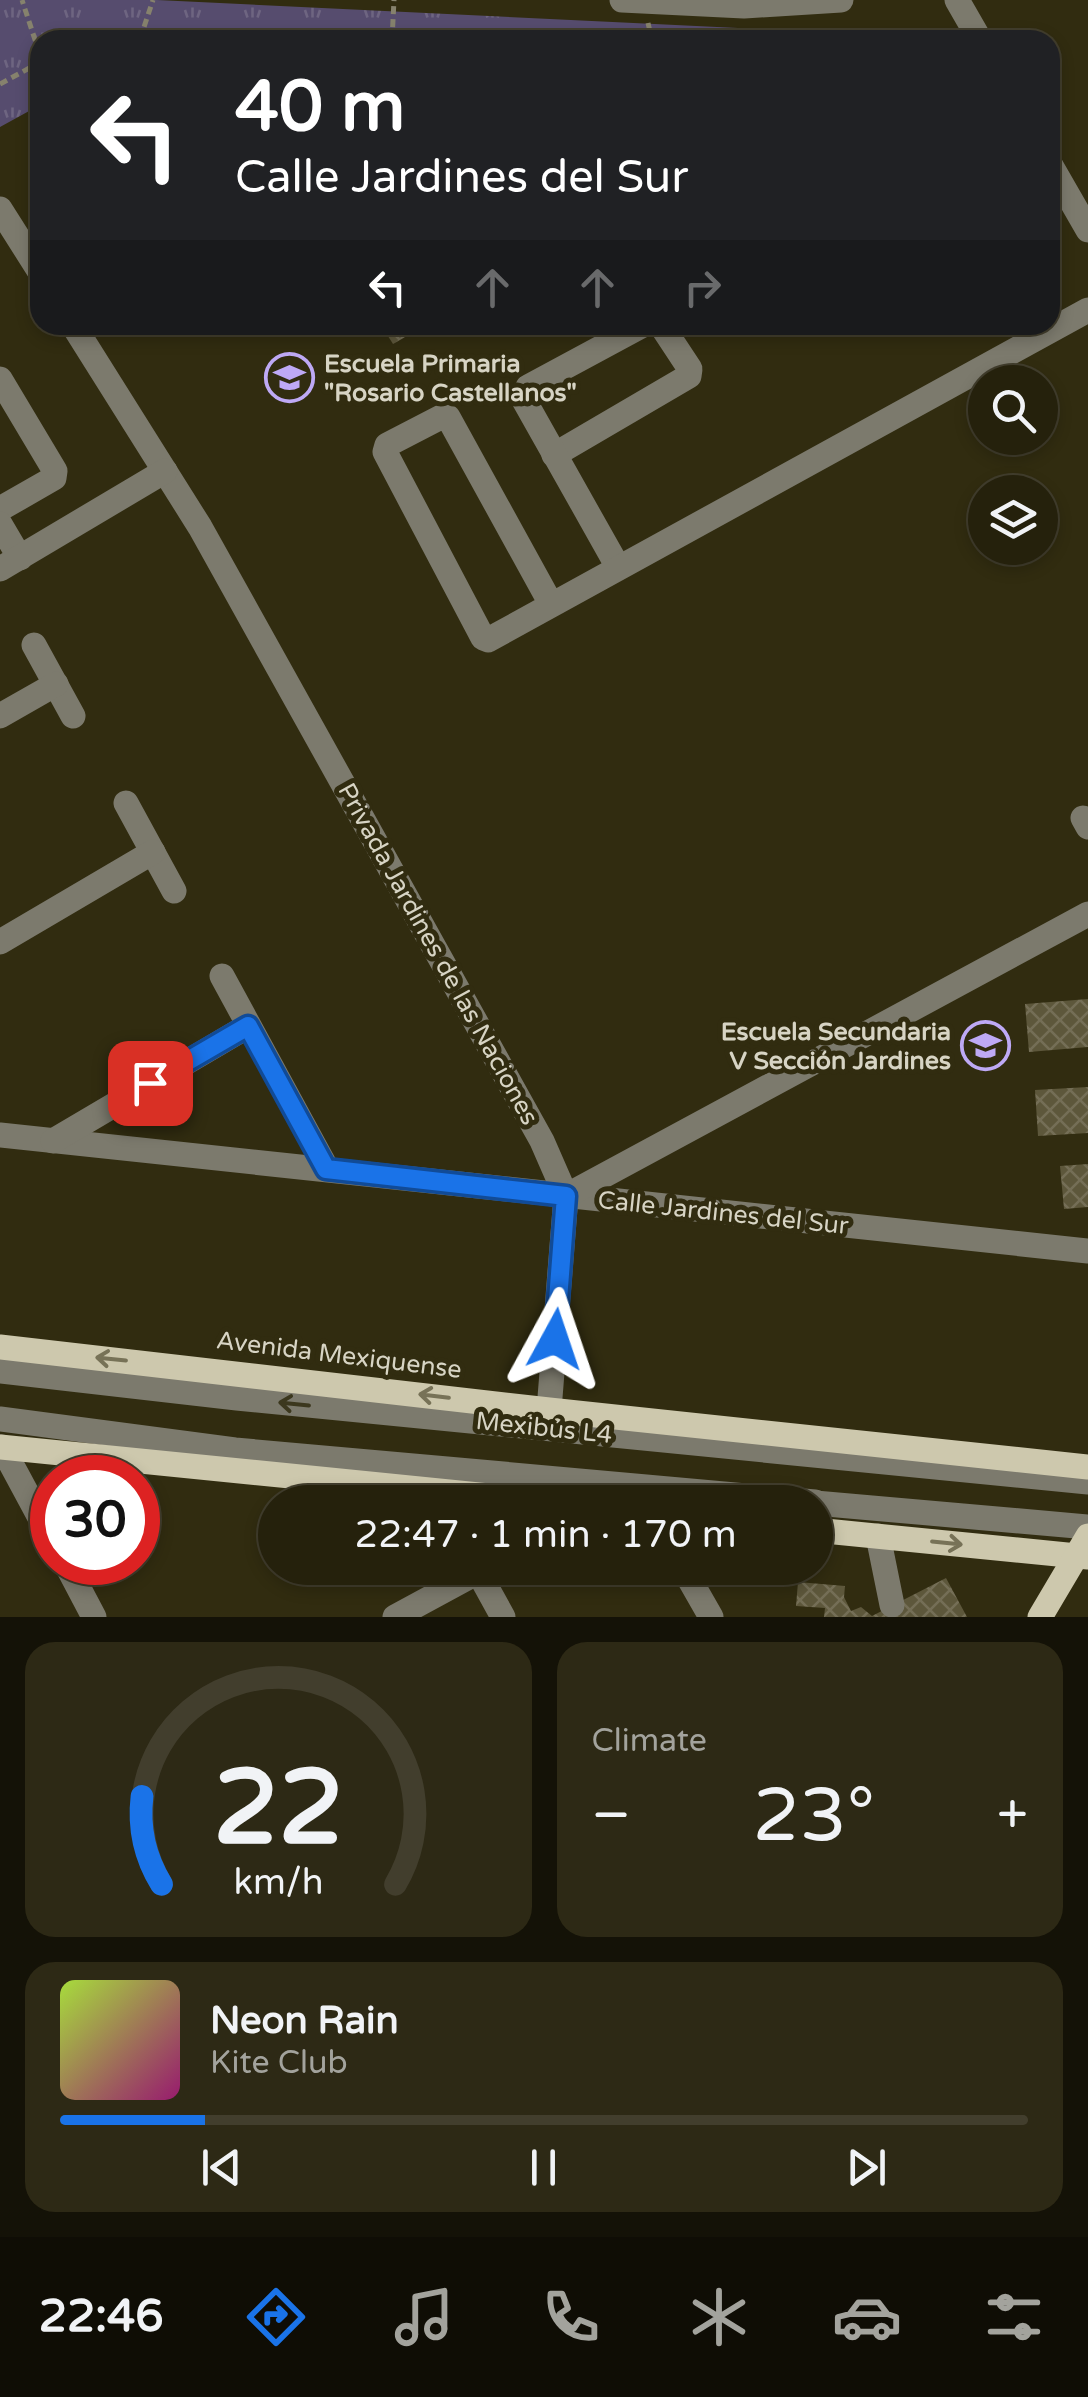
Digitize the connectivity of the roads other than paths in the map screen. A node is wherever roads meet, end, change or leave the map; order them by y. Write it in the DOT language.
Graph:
graph roads {
  1 [pos="622,0"];
  2 [pos="842,0"];
  3 [pos="957,0"];
  4 [pos="744,3"];
  5 [pos="974,30"];
  6 [pos="1060,181"];
  7 [pos="0,208"];
  8 [pos="1088,230"];
  9 [pos="30,256"];
  10 [pos="1088,310"];
  11 [pos="1060,325"];
  12 [pos="79,335"];
  13 [pos="624,335"];
  14 [pos="668,335"];
  15 [pos="1042,335"];
  16 [pos="0,379"];
  17 [pos="554,455"];
  18 [pos="165,470"];
  19 [pos="0,509"];
  20 [pos="0,524"];
  21 [pos="10,563"];
  22 [pos="618,567"];
  23 [pos="550,604"];
  24 [pos="34,645"];
  25 [pos="56,684"];
  26 [pos="0,716"];
  27 [pos="73,716"];
  28 [pos="126,803"];
  29 [pos="153,852"];
  30 [pos="174,891"];
  31 [pos="1088,914"];
  32 [pos="0,942"];
  33 [pos="222,976"];
  34 [pos="248,1026"];
  35 [pos="0,1135"];
  36 [pos="53,1141"];
  37 [pos="326,1169"];
  38 [pos="566,1196"];
  39 [pos="1088,1251"];
  40 [pos="0,1346"];
  41 [pos="0,1372"];
  42 [pos="549,1410"];
  43 [pos="0,1420"];
  44 [pos="1,1447"];
  45 [pos="1088,1467"];
  46 [pos="1088,1482"];
  47 [pos="339,1485"];
  48 [pos="625,1485"];
  49 [pos="30,1500"];
  50 [pos="833,1504"];
  51 [pos="1088,1527"];
  52 [pos="833,1532"];
  53 [pos="878,1536"];
  54 [pos="1084,1550"];
  55 [pos="77,1585"];
  56 [pos="451,1585"];
  57 [pos="485,1585"];
  58 [pos="693,1585"];
  59 [pos="892,1605"];
  60 [pos="94,1617"];
  61 [pos="394,1617"];
  62 [pos="503,1617"];
  63 [pos="711,1617"];
  64 [pos="1040,1617"];
  1 -- 4 [label="street"];
  2 -- 4 [label="street"];
  3 -- 5 [label="street"];
  6 -- 8 [label="street"];
  7 -- 9 [label="street"];
  10 -- 11 [label="street"];
  12 -- 18 [label="street, Privada Jardines de las Naciones"];
  13 -- 17 [label="street"];
  14 -- 17 [label="street"];
  15 -- 22 [label="street"];
  16 -- 19 [label="street"];
  17 -- 22 [label="street"];
  18 -- 21 [label="street"];
  18 -- 38 [label="street, Privada Jardines de las Naciones"];
  20 -- 21 [label="street"];
  22 -- 23 [label="street"];
  23 -- 23 [label="street"];
  24 -- 25 [label="street"];
  25 -- 26 [label="street"];
  25 -- 27 [label="street"];
  28 -- 29 [label="street"];
  29 -- 30 [label="street"];
  29 -- 32 [label="street"];
  31 -- 38 [label="street"];
  33 -- 34 [label="street"];
  34 -- 36 [label="street"];
  34 -- 37 [label="street"];
  35 -- 36 [label="street, Calle Jardines del Sur"];
  36 -- 37 [label="street, Calle Jardines del Sur"];
  37 -- 38 [label="street, Calle Jardines del Sur"];
  38 -- 39 [label="street, Calle Jardines del Sur"];
  38 -- 42 [label="street, Privada Jardines de las Naciones"];
  42 -- 40 [label="main road, Avenida Mexiquense, one-way"];
  46 -- 41 [label="street, Mexibús L4, one-way"];
  42 -- 45 [label="main road, Avenida Mexiquense"];
  43 -- 48 [label="street, Mexibús L4"];
  44 -- 47 [label="main road"];
  44 -- 49 [label="street"];
  50 -- 51 [label="street, Mexibús L4"];
  52 -- 53 [label="main road"];
  53 -- 54 [label="main road, one-way"];
  53 -- 59 [label="street"];
  54 -- 64 [label="main road"];
  55 -- 60 [label="street"];
  56 -- 61 [label="street"];
  57 -- 62 [label="street"];
  58 -- 63 [label="street"];
}
